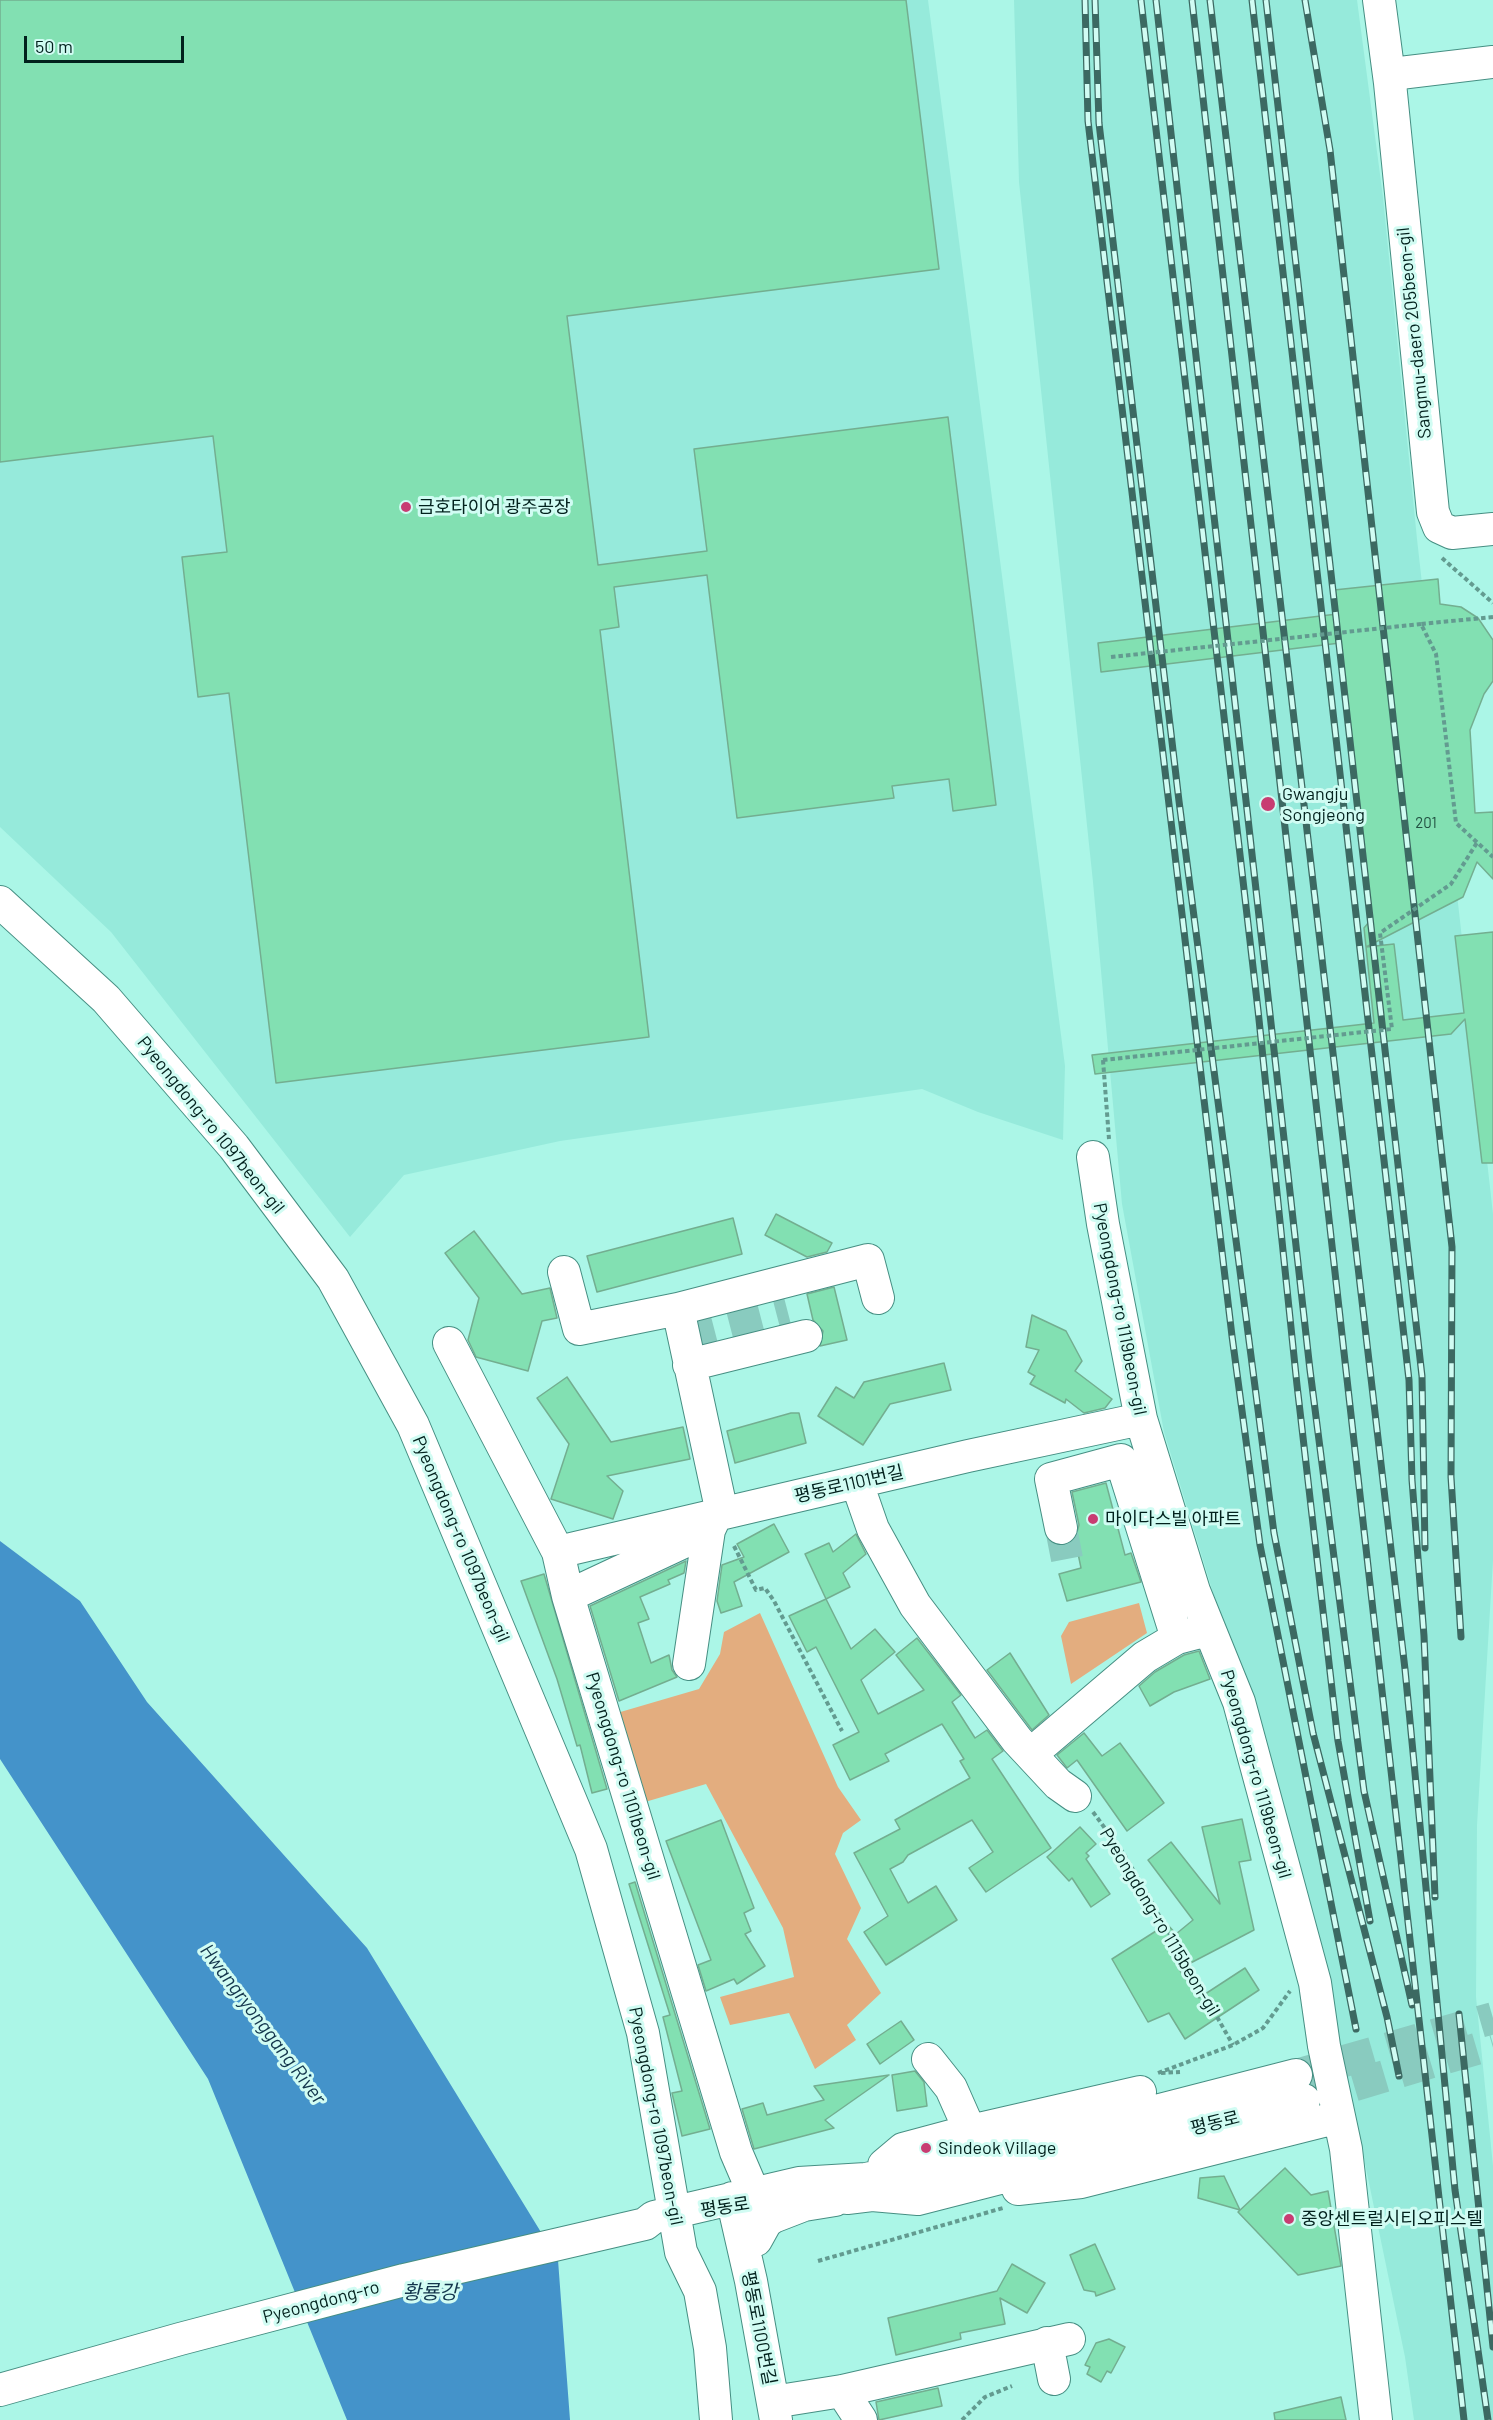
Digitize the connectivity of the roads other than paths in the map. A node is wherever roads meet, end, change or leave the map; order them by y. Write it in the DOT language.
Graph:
graph roads {
  1 [pos="1379,0"];
  2 [pos="1482,63"];
  3 [pos="1390,83"];
  4 [pos="1493,529"];
  5 [pos="0,902"];
  6 [pos="1095,1168"];
  7 [pos="564,1272"];
  8 [pos="878,1298"];
  9 [pos="678,1309"];
  10 [pos="806,1336"];
  11 [pos="449,1343"];
  12 [pos="689,1365"];
  13 [pos="1141,1419"];
  14 [pos="1151,1452"];
  15 [pos="1121,1460"];
  16 [pos="857,1483"];
  17 [pos="716,1519"];
  18 [pos="1060,1528"];
  19 [pos="558,1552"];
  20 [pos="568,1596"];
  21 [pos="1211,1629"];
  22 [pos="1177,1638"];
  23 [pos="689,1664"];
  24 [pos="1032,1753"];
  25 [pos="1075,1796"];
  26 [pos="1324,2046"];
  27 [pos="928,2059"];
  28 [pos="1300,2087"];
  29 [pos="1339,2117"];
  30 [pos="970,2131"];
  31 [pos="869,2187"];
  32 [pos="747,2210"];
  33 [pos="661,2218"];
  34 [pos="1054,2379"];
  35 [pos="0,2391"];
  36 [pos="842,2391"];
  37 [pos="774,2411"];
  38 [pos="716,2420"];
  39 [pos="861,2420"];
  40 [pos="1376,2420"];
  1 -- 3 [label="street"];
  2 -- 3 [label="street"];
  3 -- 4 [label="street, Sangmu-daero 205beon-gil"];
  5 -- 33 [label="street, Pyeongdong-ro 1097beon-gil"];
  6 -- 13 [label="street, Pyeongdong-ro 1119beon-gil"];
  7 -- 9 [label="street"];
  8 -- 9 [label="street"];
  9 -- 12 [label="street"];
  10 -- 12 [label="street"];
  11 -- 19 [label="street, Pyeongdong-ro 1101beon-gil"];
  12 -- 17 [label="street"];
  13 -- 14 [label="street, Pyeongdong-ro 1119beon-gil"];
  13 -- 16 [label="street, 평동로1101번길"];
  14 -- 15 [label="street"];
  14 -- 21 [label="street, Pyeongdong-ro 1119beon-gil"];
  15 -- 18 [label="street"];
  15 -- 22 [label="street"];
  16 -- 17 [label="street, 평동로1101번길"];
  16 -- 24 [label="street"];
  17 -- 19 [label="street, 평동로1101번길"];
  17 -- 20 [label="street"];
  17 -- 23 [label="street"];
  19 -- 20 [label="street, Pyeongdong-ro 1101beon-gil"];
  20 -- 32 [label="street, Pyeongdong-ro 1101beon-gil"];
  21 -- 22 [label="street"];
  21 -- 26 [label="street, Pyeongdong-ro 1119beon-gil"];
  22 -- 24 [label="street"];
  24 -- 25 [label="street"];
  26 -- 29 [label="street, Pyeongdong-ro 1119beon-gil"];
  26 -- 30 [label="street"];
  27 -- 30 [label="street"];
  28 -- 31 [label="street, 평동로"];
  29 -- 31 [label="street"];
  29 -- 40 [label="street, Pyeongdong-ro 1119beon-gil"];
  30 -- 31 [label="street"];
  31 -- 32 [label="street, 평동로"];
  31 -- 32 [label="street, 평동로"];
  32 -- 33 [label="street, 평동로"];
  32 -- 37 [label="street, 평동로1100번길"];
  33 -- 35 [label="street, Pyeongdong-ro"];
  33 -- 38 [label="street, Pyeongdong-ro 1097beon-gil"];
  34 -- 36 [label="street"];
  36 -- 37 [label="street"];
  36 -- 39 [label="street"];
}
